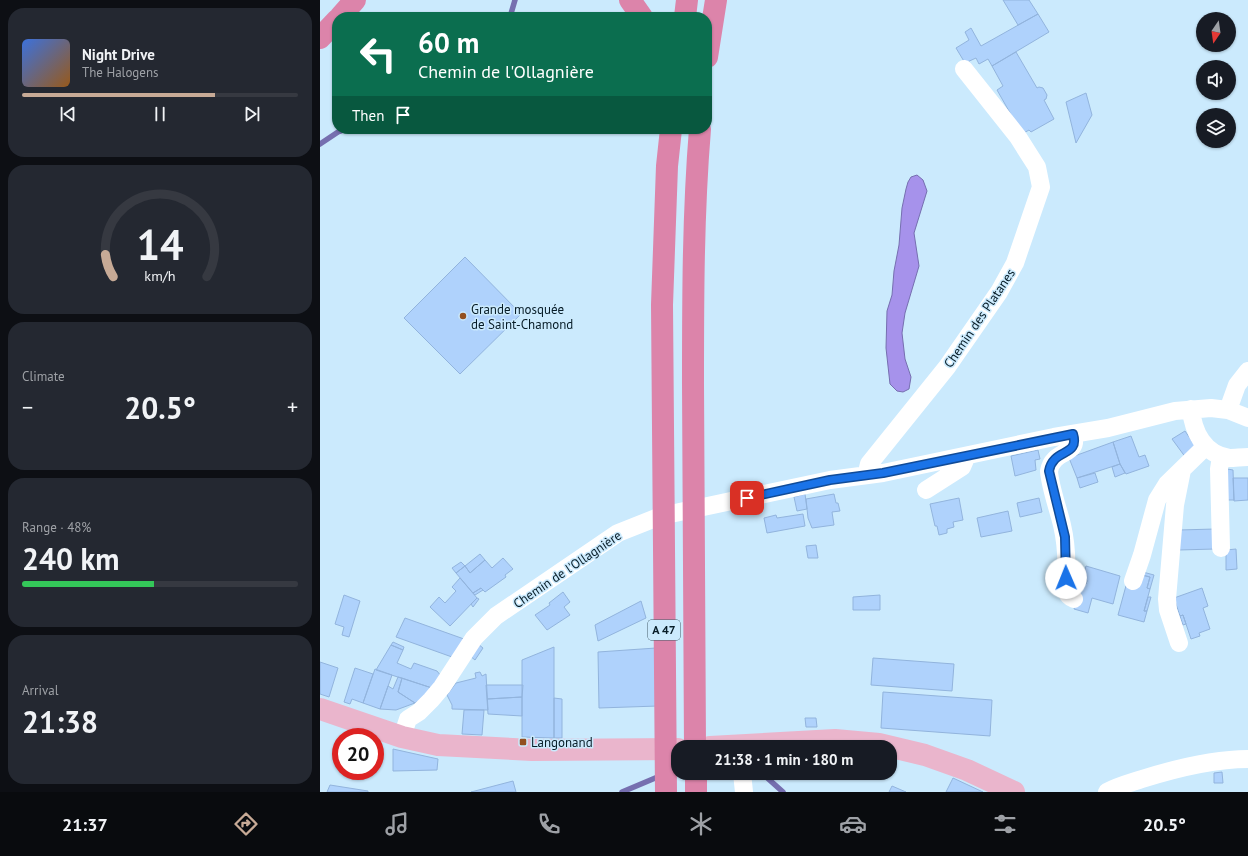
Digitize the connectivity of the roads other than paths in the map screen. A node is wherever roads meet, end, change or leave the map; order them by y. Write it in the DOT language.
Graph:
graph roads {
  1 [pos="630,0"];
  2 [pos="687,0"];
  3 [pos="716,0"];
  4 [pos="638,12"];
  5 [pos="686,12"];
  6 [pos="712,25"];
  7 [pos="332,26"];
  8 [pos="320,38"];
  9 [pos="964,69"];
  10 [pos="664,134"];
  11 [pos="670,134"];
  12 [pos="700,134"];
  13 [pos="667,166"];
  14 [pos="1248,371"];
  15 [pos="1191,409"];
  16 [pos="1228,410"];
  17 [pos="1248,418"];
  18 [pos="1073,434"];
  19 [pos="1213,451"];
  20 [pos="964,456"];
  21 [pos="1248,457"];
  22 [pos="1182,470"];
  23 [pos="868,475"];
  24 [pos="926,490"];
  25 [pos="1221,548"];
  26 [pos="1133,581"];
  27 [pos="1074,599"];
  28 [pos="1179,643"];
  29 [pos="320,709"];
  30 [pos="402,737"];
  31 [pos="695,740"];
  32 [pos="897,748"];
  33 [pos="671,749"];
  34 [pos="1248,759"];
  35 [pos="696,780"];
  36 [pos="743,780"];
  37 [pos="666,792"];
  38 [pos="696,792"];
  39 [pos="744,792"];
  40 [pos="1014,792"];
  41 [pos="1107,792"];
  1 -- 4 [label="highway"];
  2 -- 5 [label="highway"];
  3 -- 6 [label="highway"];
  7 -- 8 [label="highway"];
  9 -- 23 [label="street, Chemin des Platanes"];
  10 -- 13 [label="highway"];
  11 -- 13 [label="highway, A 47"];
  12 -- 31 [label="highway, A 47"];
  13 -- 37 [label="highway, A 47"];
  14 -- 16 [label="street"];
  15 -- 16 [label="street, Chemin de l'Ollagnière"];
  15 -- 18 [label="street, Chemin de l'Ollagnière"];
  15 -- 19 [label="street"];
  16 -- 17 [label="street, Chemin de l'Ollagnière"];
  18 -- 20 [label="street, Chemin de l'Ollagnière"];
  18 -- 27 [label="street"];
  19 -- 21 [label="street"];
  19 -- 22 [label="street"];
  19 -- 25 [label="street"];
  20 -- 23 [label="street, Chemin de l'Ollagnière"];
  20 -- 24 [label="street"];
  22 -- 26 [label="street"];
  22 -- 28 [label="street"];
  23 -- 30 [label="street, Chemin de l'Ollagnière"];
  29 -- 30 [label="main road"];
  30 -- 33 [label="main road"];
  32 -- 40 [label="main road"];
  34 -- 41 [label="street"];
  35 -- 38 [label="highway"];
  36 -- 39 [label="street"];
}
